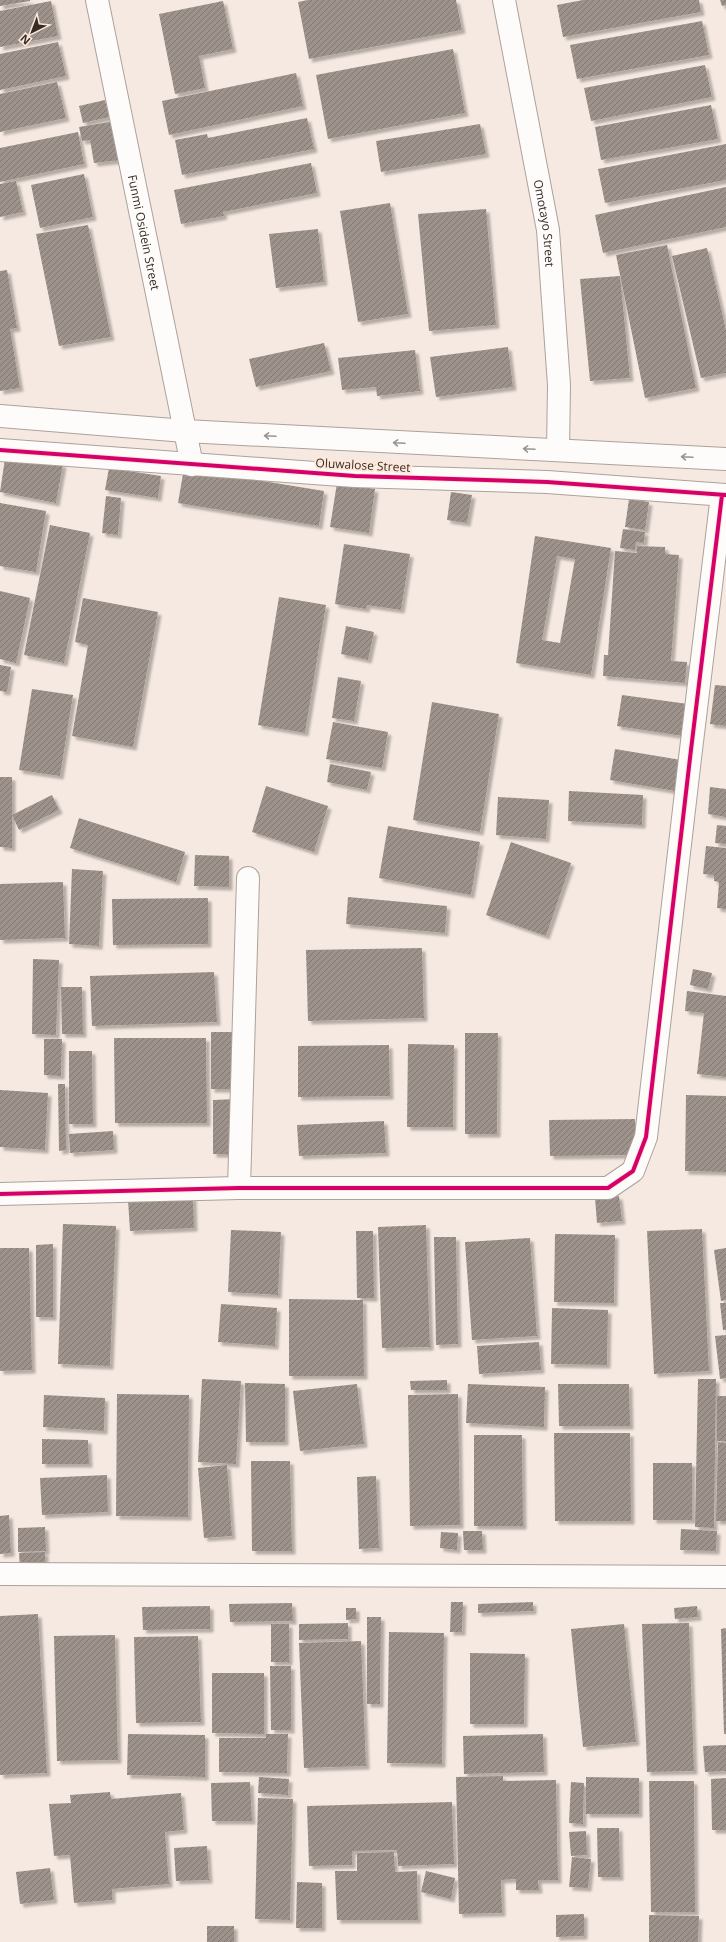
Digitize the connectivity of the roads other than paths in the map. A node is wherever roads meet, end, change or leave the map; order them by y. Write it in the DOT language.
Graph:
graph roads {
  1 [pos="97,0"];
  2 [pos="504,0"];
  3 [pos="0,416"];
  4 [pos="185,431"];
  5 [pos="0,450"];
  6 [pos="558,450"];
  7 [pos="726,459"];
  8 [pos="192,465"];
  9 [pos="724,495"];
  10 [pos="248,878"];
  11 [pos="238,1188"];
  12 [pos="0,1194"];
  13 [pos="0,1574"];
  14 [pos="726,1577"];
  1 -- 4 [label="street, Funmi Osidein Street"];
  2 -- 6 [label="street, Omotayo Street"];
  3 -- 4 [label="street, Oluwalose Street"];
  6 -- 4 [label="street, Oluwalose Street, one-way"];
  4 -- 8 [label="street, Funmi Osidein Street"];
  5 -- 8 [label="street, Oluwalose Street"];
  7 -- 6 [label="street, Oluwalose Street, one-way"];
  8 -- 9 [label="street, Oluwalose Street"];
  9 -- 11 [label="street"];
  10 -- 11 [label="street"];
  11 -- 12 [label="street"];
  13 -- 14 [label="street"];
}
